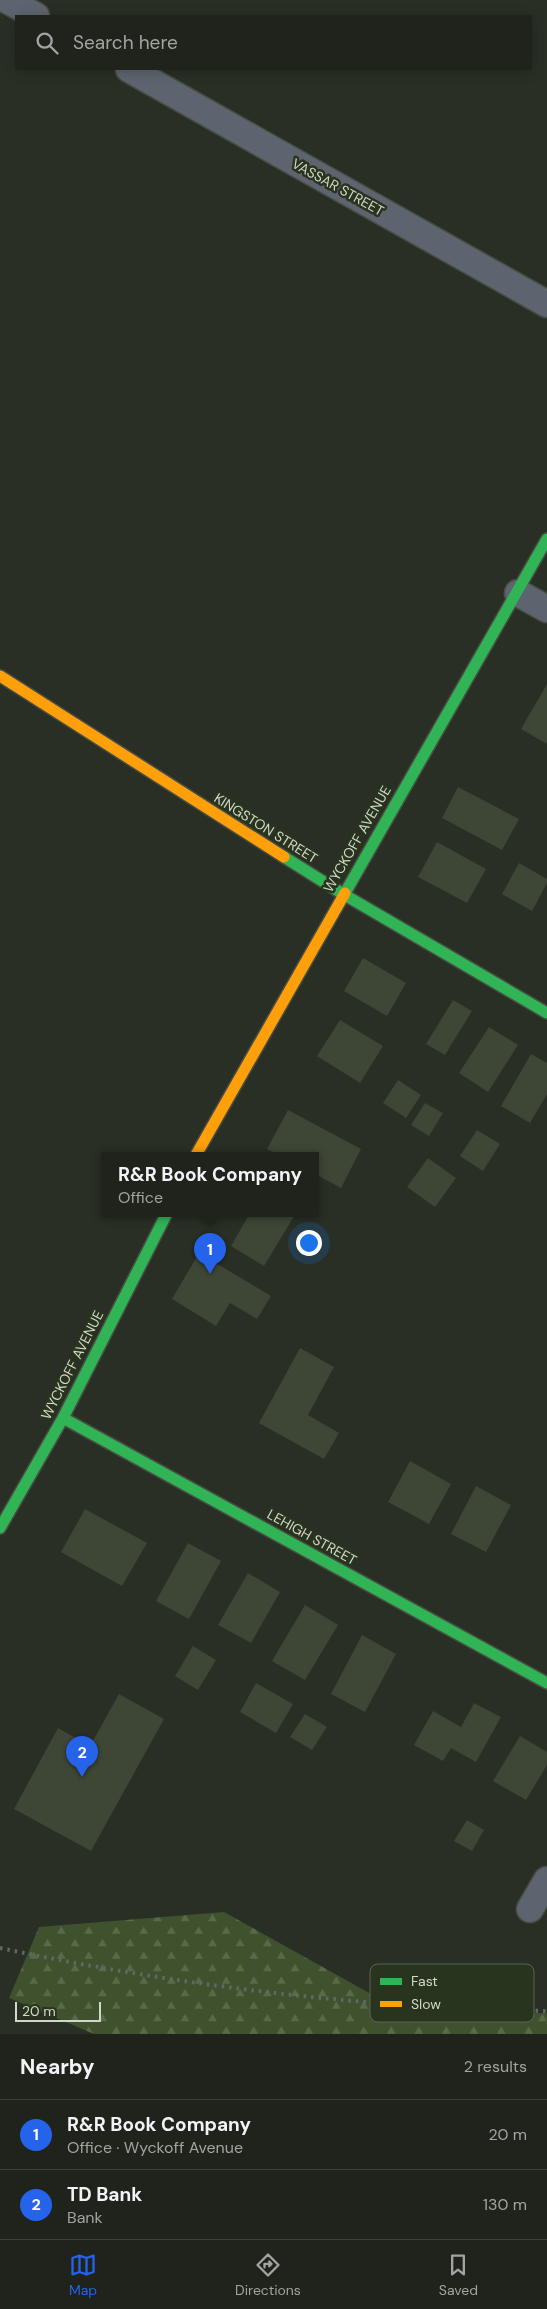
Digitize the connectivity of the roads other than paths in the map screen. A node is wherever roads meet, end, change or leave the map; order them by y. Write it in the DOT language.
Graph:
graph roads {
  1 [pos="7,0"];
  2 [pos="34,15"];
  3 [pos="131,70"];
  4 [pos="547,304"];
  5 [pos="547,540"];
  6 [pos="518,593"];
  7 [pos="547,609"];
  8 [pos="0,676"];
  9 [pos="343,894"];
  10 [pos="547,1013"];
  11 [pos="198,1152"];
  12 [pos="164,1217"];
  13 [pos="63,1418"];
  14 [pos="0,1528"];
  15 [pos="547,1683"];
  16 [pos="547,1880"];
  17 [pos="530,1909"];
  1 -- 2 [label="street"];
  3 -- 4 [label="street, VASSAR STREET"];
  5 -- 6 [label="street, WYCKOFF AVENUE"];
  6 -- 7 [label="street"];
  6 -- 9 [label="street, WYCKOFF AVENUE"];
  8 -- 9 [label="street, KINGSTON STREET"];
  9 -- 10 [label="street, KINGSTON STREET"];
  9 -- 11 [label="street, WYCKOFF AVENUE"];
  12 -- 13 [label="street, WYCKOFF AVENUE"];
  13 -- 14 [label="street, WYCKOFF AVENUE"];
  13 -- 15 [label="street, LEHIGH STREET"];
  16 -- 17 [label="street"];
}
